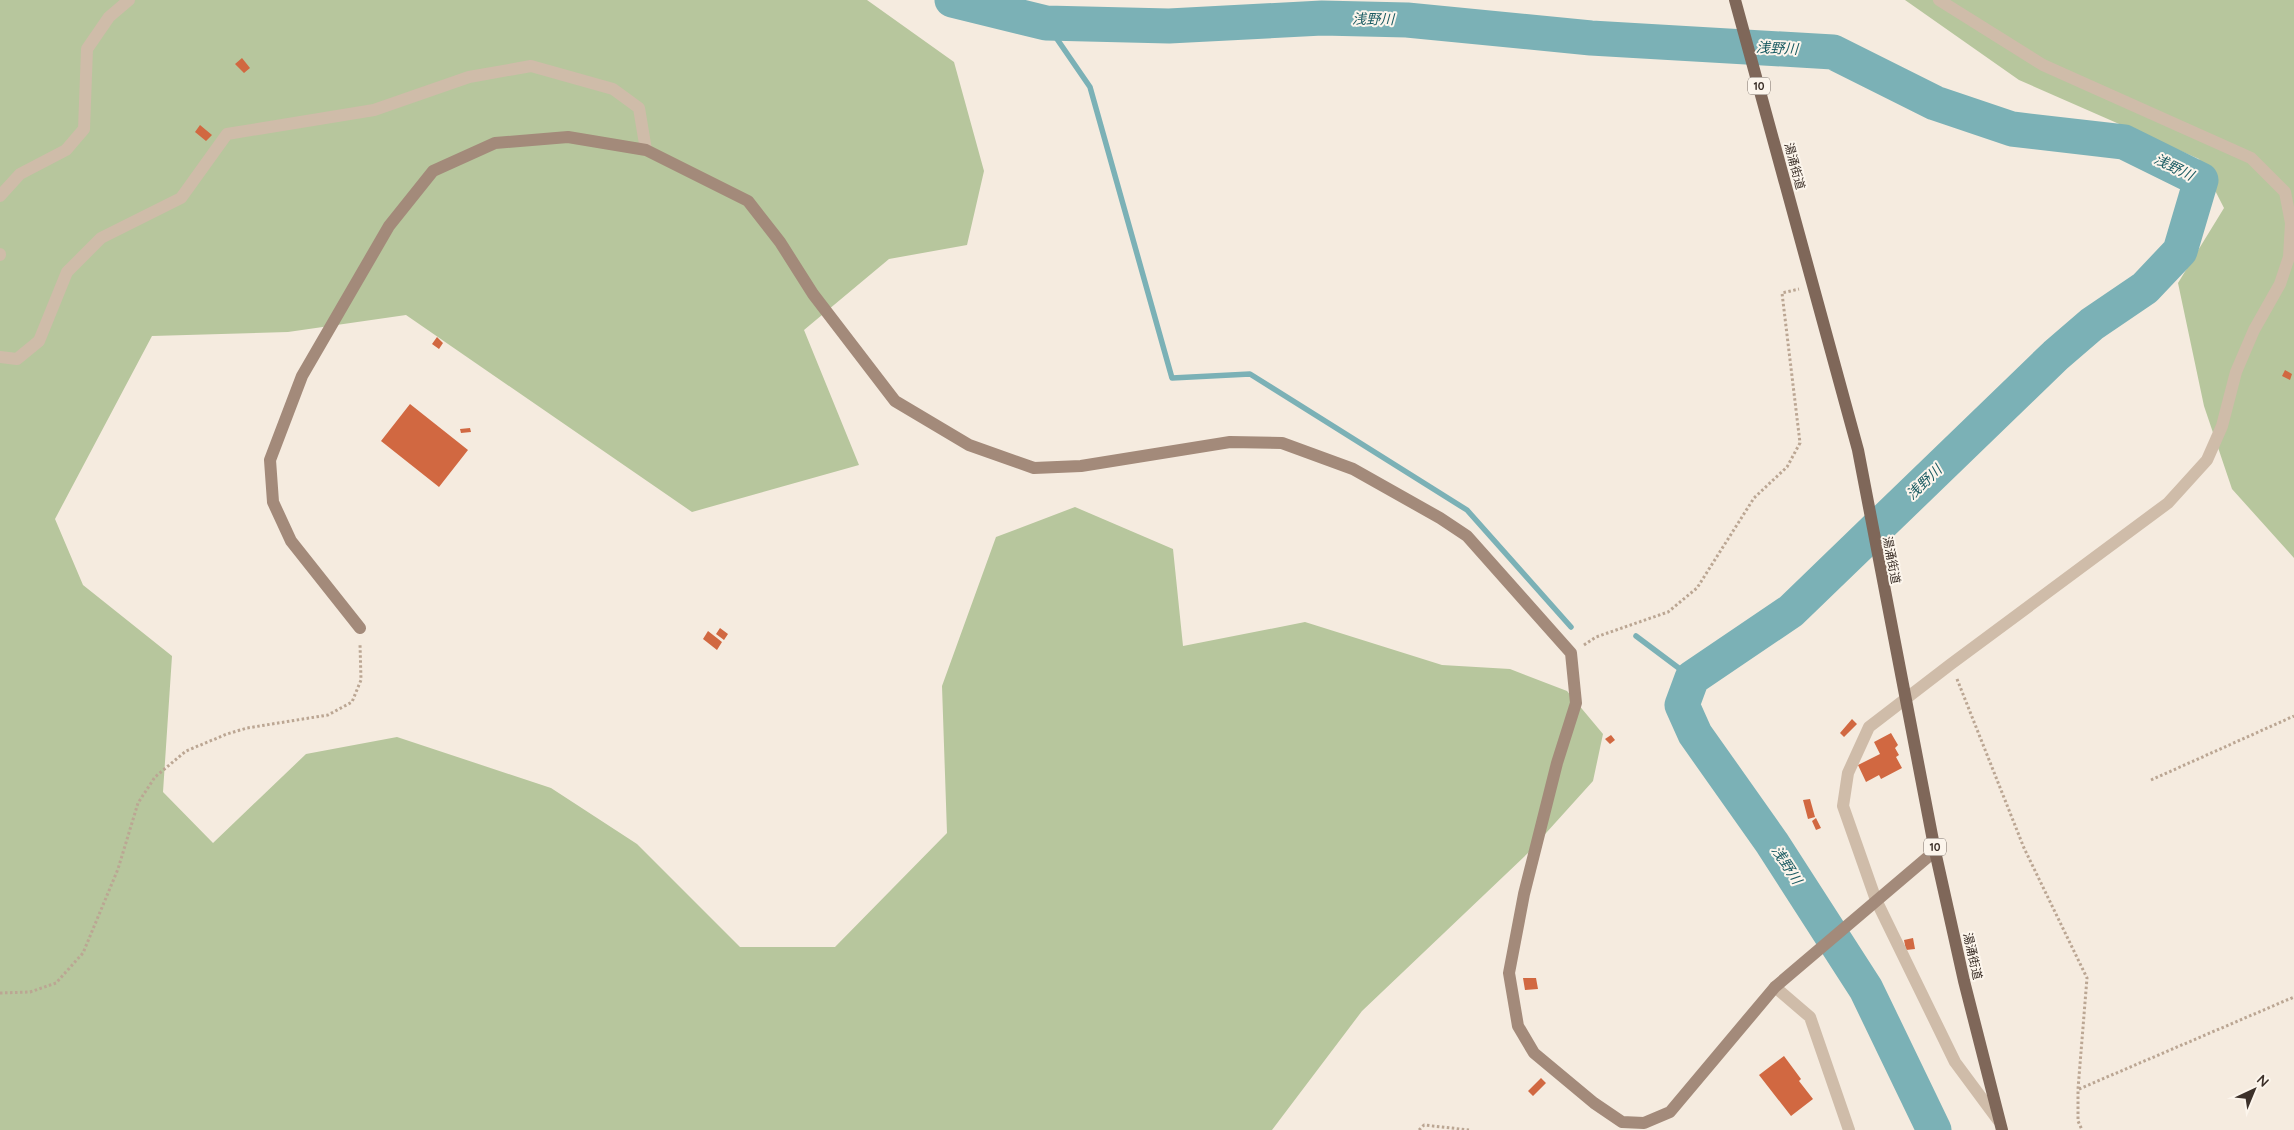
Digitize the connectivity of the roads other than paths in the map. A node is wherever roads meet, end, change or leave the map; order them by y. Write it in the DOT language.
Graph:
graph roads {
  1 [pos="129,0"];
  2 [pos="1735,0"];
  3 [pos="1938,0"];
  4 [pos="646,150"];
  5 [pos="0,196"];
  6 [pos="0,357"];
  7 [pos="360,628"];
  8 [pos="1906,698"];
  9 [pos="1936,851"];
  10 [pos="1876,900"];
  11 [pos="1775,988"];
  12 [pos="2000,1125"];
  13 [pos="1849,1130"];
  1 -- 5 [label="street"];
  2 -- 8 [label="main road, 湯涌街道 / 10"];
  3 -- 8 [label="street"];
  4 -- 6 [label="street"];
  4 -- 7 [label="street"];
  4 -- 11 [label="street"];
  8 -- 9 [label="main road, 湯涌街道 / 10"];
  8 -- 10 [label="street"];
  9 -- 10 [label="street"];
  9 -- 12 [label="main road, 湯涌街道 / 10"];
  10 -- 11 [label="street"];
  10 -- 12 [label="street"];
  11 -- 13 [label="street"];
}
